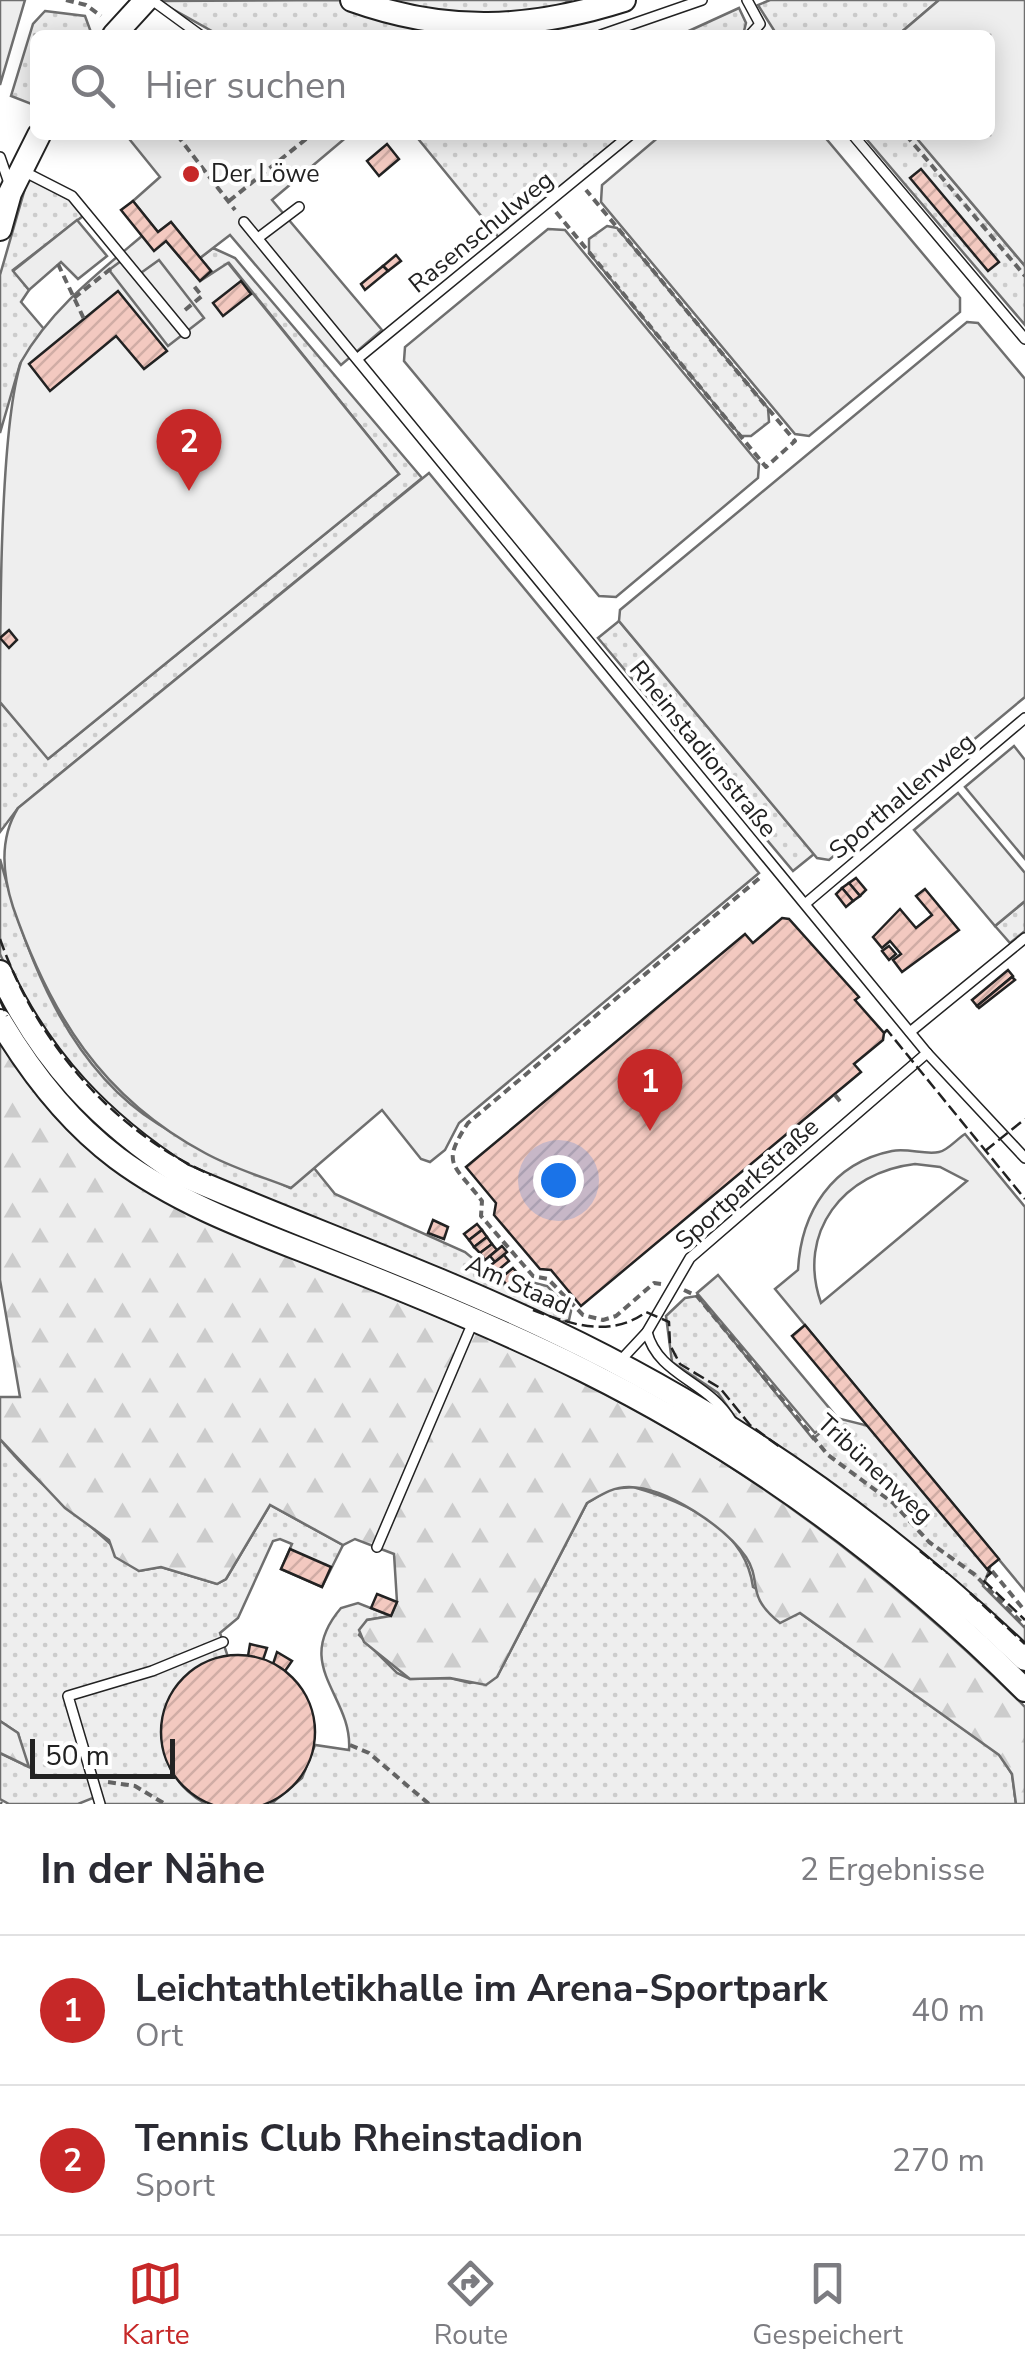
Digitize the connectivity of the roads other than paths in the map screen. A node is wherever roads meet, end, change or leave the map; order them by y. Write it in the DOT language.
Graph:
graph roads {
  1 [pos="149,0"];
  2 [pos="352,0"];
  3 [pos="624,0"];
  4 [pos="702,0"];
  5 [pos="747,0"];
  6 [pos="593,5"];
  7 [pos="760,24"];
  8 [pos="118,30"];
  9 [pos="193,30"];
  10 [pos="615,30"];
  11 [pos="755,30"];
  12 [pos="765,30"];
  13 [pos="34,140"];
  14 [pos="624,140"];
  15 [pos="857,140"];
  16 [pos="10,163"];
  17 [pos="298,207"];
  18 [pos="244,222"];
  19 [pos="0,229"];
  20 [pos="258,238"];
  21 [pos="185,333"];
  22 [pos="1025,340"];
  23 [pos="357,359"];
  24 [pos="1025,718"];
  25 [pos="805,904"];
  26 [pos="1025,938"];
  27 [pos="0,972"];
  28 [pos="0,1021"];
  29 [pos="910,1032"];
  30 [pos="927,1053"];
  31 [pos="1024,1153"];
  32 [pos="474,1320"];
  33 [pos="647,1332"];
  34 [pos="618,1364"];
  35 [pos="738,1433"];
  36 [pos="377,1547"];
  37 [pos="223,1642"];
  38 [pos="1025,1660"];
  39 [pos="1025,1690"];
  40 [pos="100,1804"];
  1 -- 8 [label="street"];
  1 -- 9 [label="lane"];
  2 -- 6 [label="street"];
  3 -- 6 [label="street"];
  4 -- 10 [label="lane"];
  5 -- 7 [label="lane"];
  7 -- 11 [label="lane"];
  7 -- 12 [label="lane"];
  13 -- 16 [label="street"];
  14 -- 23 [label="lane, Rasenschulweg"];
  15 -- 22 [label="lane"];
  16 -- 19 [label="street"];
  16 -- 21 [label="lane"];
  17 -- 20 [label="lane"];
  18 -- 20 [label="lane, Rheinstadionstraße"];
  20 -- 23 [label="lane, Rheinstadionstraße"];
  23 -- 25 [label="lane, Rheinstadionstraße"];
  24 -- 25 [label="lane, Sporthallenweg"];
  25 -- 29 [label="lane, Rheinstadionstraße"];
  26 -- 29 [label="lane"];
  27 -- 34 [label="street, Am Staad"];
  28 -- 32 [label="street, Am Staad"];
  29 -- 30 [label="lane, Rheinstadionstraße"];
  30 -- 31 [label="lane, Rheinstadionstraße"];
  30 -- 33 [label="lane, Sportparkstraße"];
  32 -- 36 [label="lane"];
  32 -- 39 [label="street, Am Staad"];
  33 -- 34 [label="lane, Sportparkstraße"];
  33 -- 35 [label="lane"];
  34 -- 35 [label="street, Am Staad"];
  35 -- 38 [label="street, Am Staad"];
  37 -- 40 [label="lane"];
}
